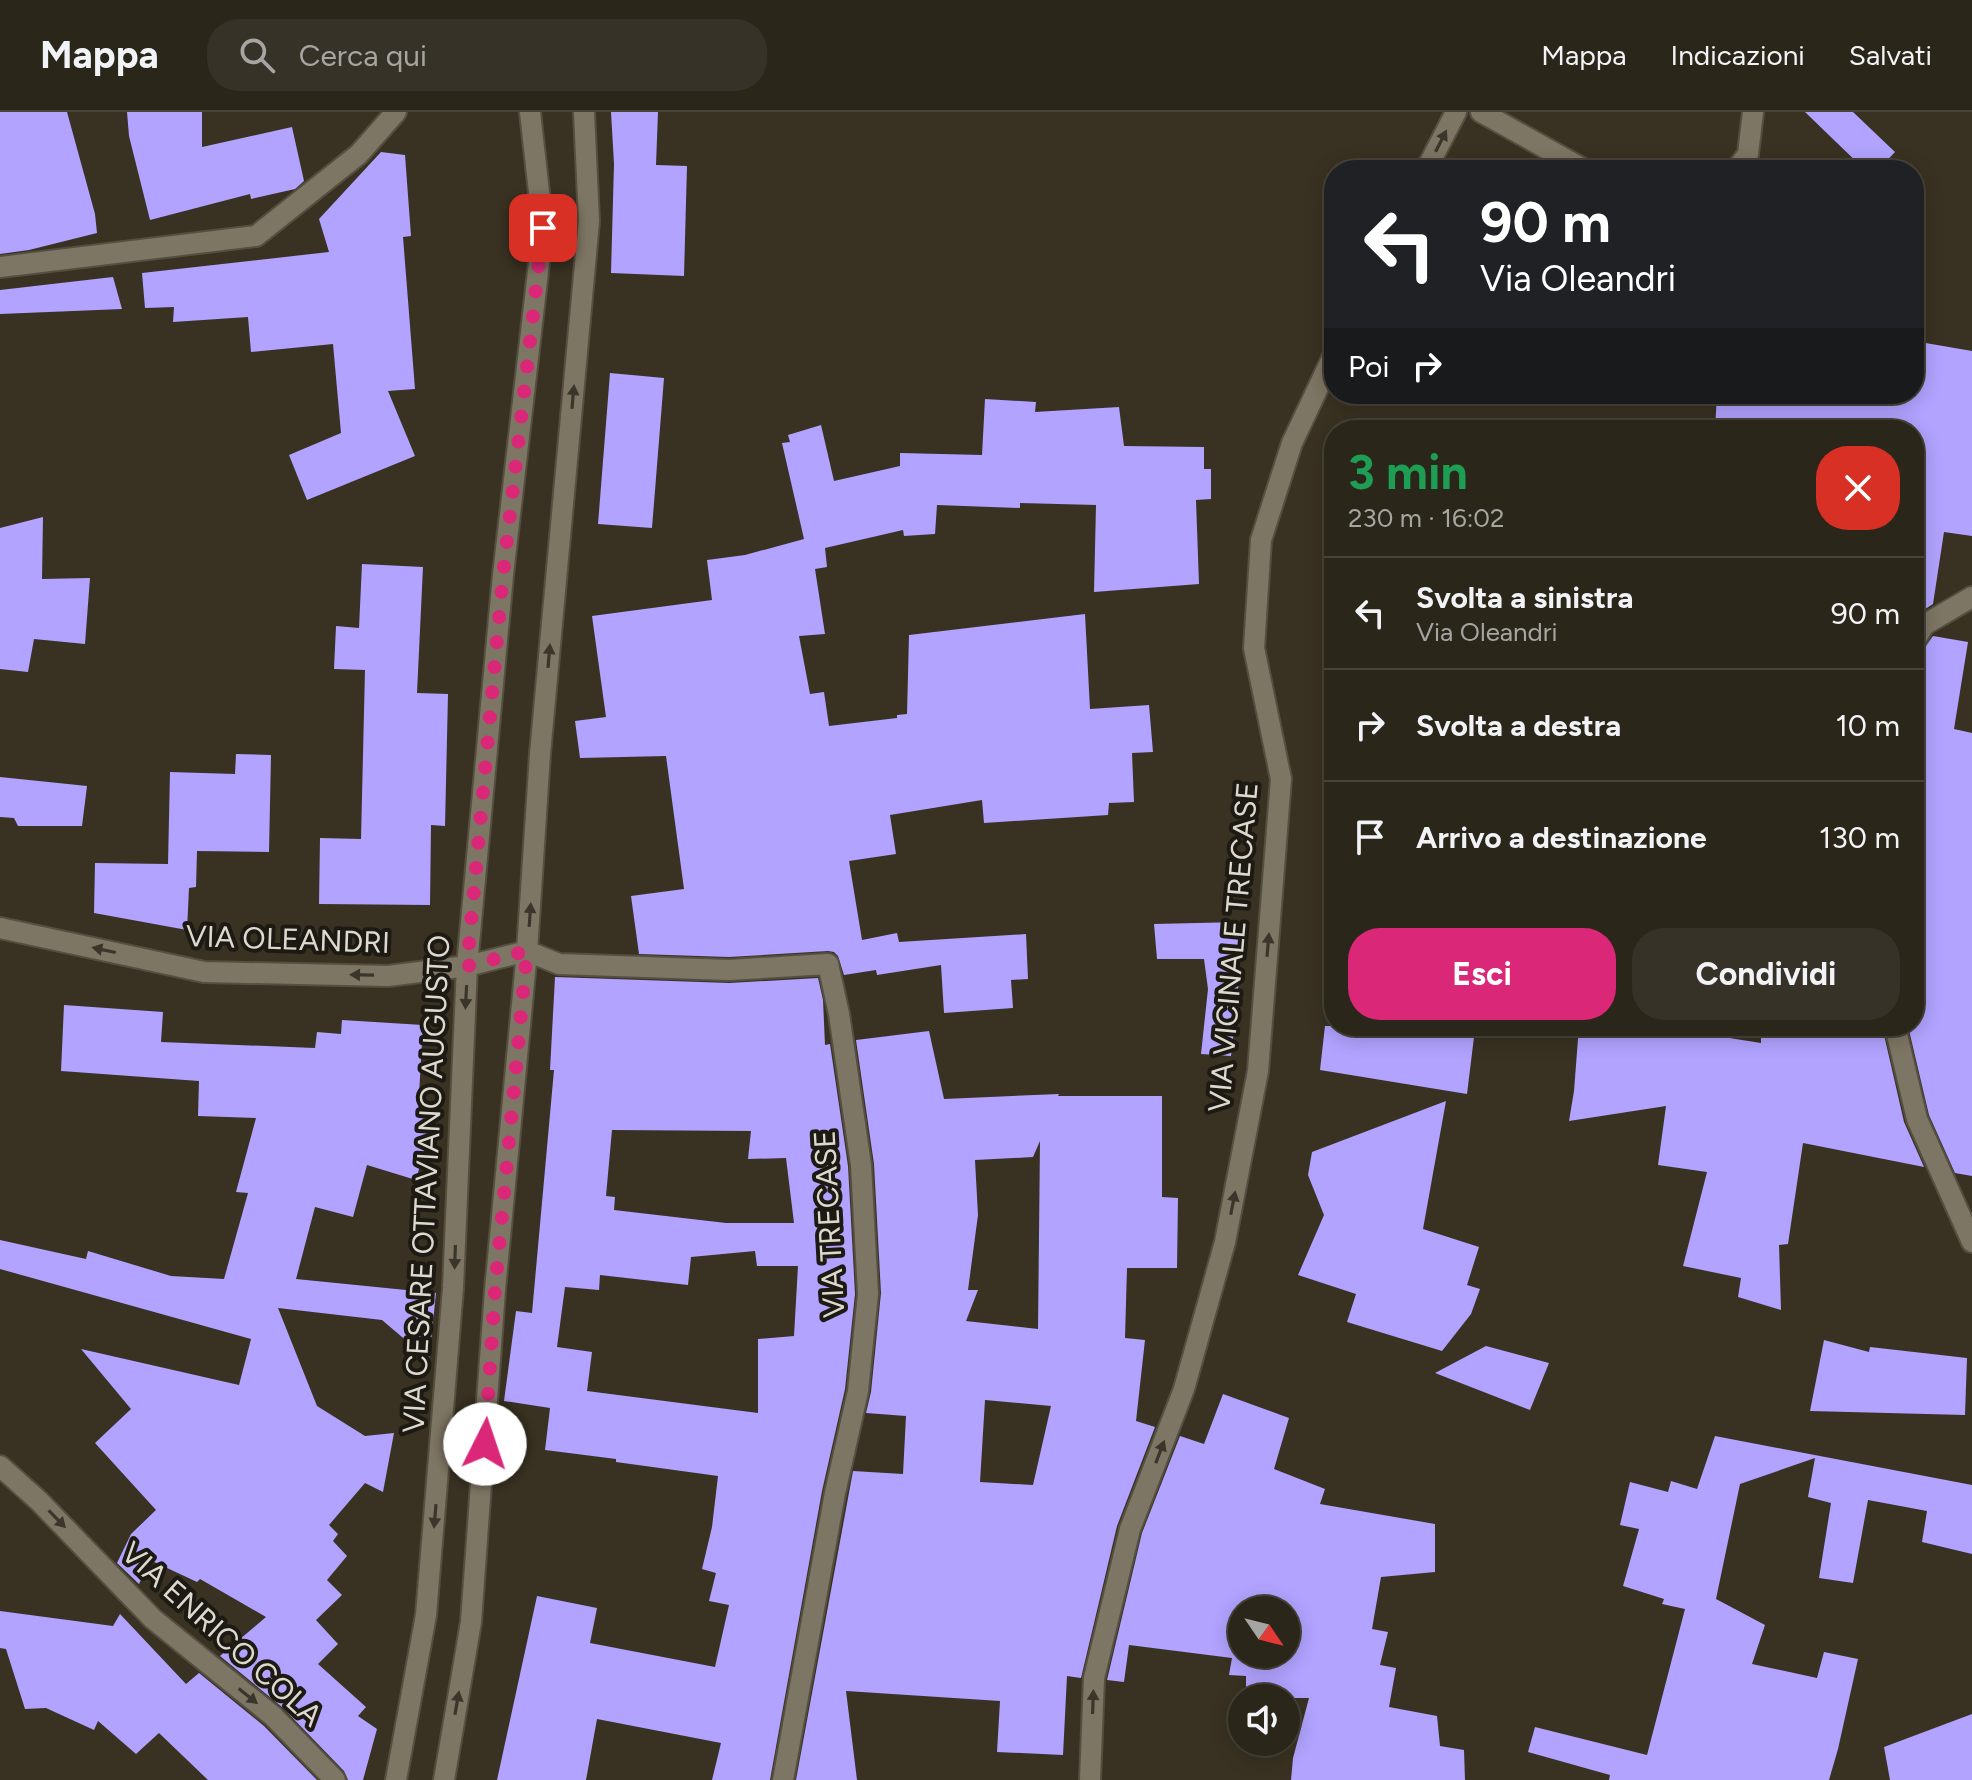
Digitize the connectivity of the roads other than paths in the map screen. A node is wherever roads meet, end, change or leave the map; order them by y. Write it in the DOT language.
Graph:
graph roads {
  1 [pos="396,112"];
  2 [pos="530,112"];
  3 [pos="584,112"];
  4 [pos="1456,112"];
  5 [pos="1481,112"];
  6 [pos="1753,112"];
  7 [pos="1431,160"];
  8 [pos="1567,160"];
  9 [pos="1744,160"];
  10 [pos="0,267"];
  11 [pos="1324,375"];
  12 [pos="1972,597"];
  13 [pos="1924,625"];
  14 [pos="0,928"];
  15 [pos="527,951"];
  16 [pos="467,966"];
  17 [pos="1897,1036"];
  18 [pos="1972,1242"];
  19 [pos="0,1466"];
  20 [pos="335,1780"];
  21 [pos="396,1780"];
  22 [pos="444,1780"];
  23 [pos="783,1780"];
  24 [pos="1090,1780"];
  1 -- 10 [label="street"];
  2 -- 16 [label="street, VIA CESARE OTTAVIANO AUGUSTO"];
  15 -- 3 [label="street, one-way"];
  7 -- 4 [label="street, one-way"];
  5 -- 8 [label="street"];
  6 -- 9 [label="street"];
  24 -- 11 [label="street, VIA VICINALE TRECASE, one-way"];
  12 -- 13 [label="street"];
  16 -- 14 [label="street, VIA OLEANDRI, one-way"];
  15 -- 16 [label="street, VIA OLEANDRI"];
  22 -- 15 [label="street, one-way"];
  15 -- 23 [label="street, VIA TRECASE"];
  16 -- 21 [label="street, VIA CESARE OTTAVIANO AUGUSTO, one-way"];
  17 -- 18 [label="street"];
  19 -- 20 [label="street, VIA ENRICO COLA, one-way"];
}
